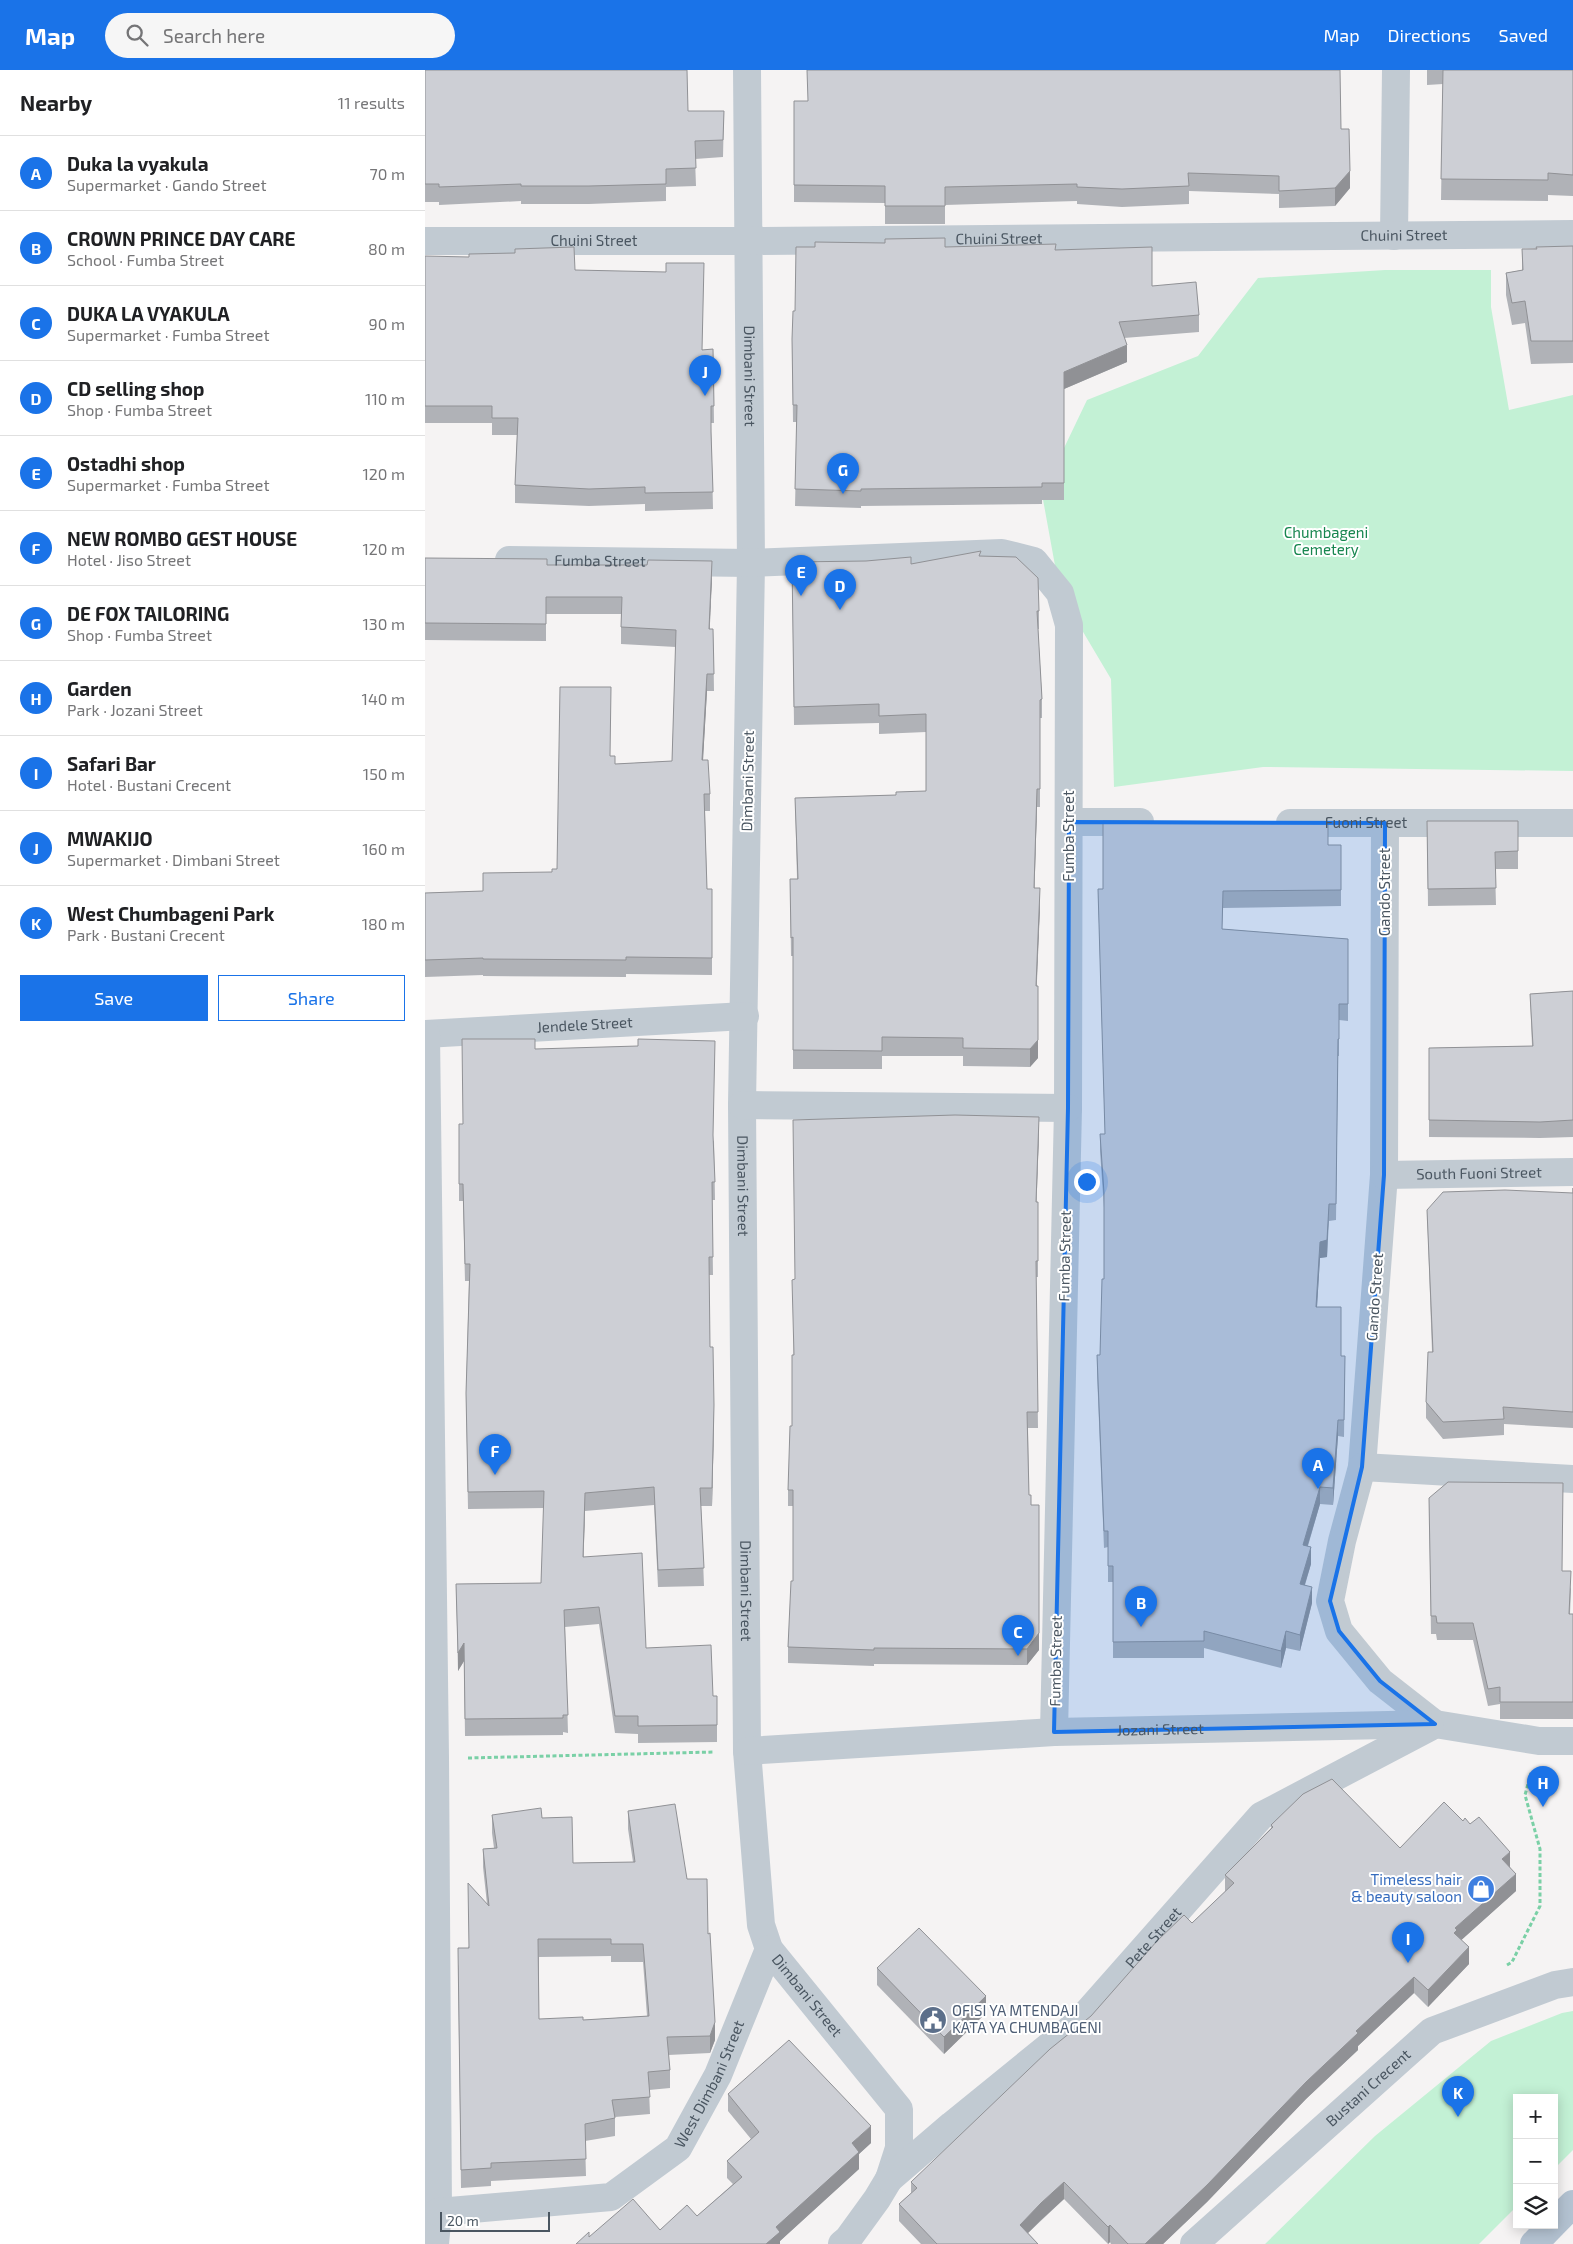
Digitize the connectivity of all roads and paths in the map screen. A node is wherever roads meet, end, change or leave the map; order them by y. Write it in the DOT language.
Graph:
graph roads {
  1 [pos="747,70"];
  2 [pos="1397,70"];
  3 [pos="1573,234"];
  4 [pos="1394,236"];
  5 [pos="425,241"];
  6 [pos="749,241"];
  7 [pos="484,560"];
  8 [pos="751,563"];
  9 [pos="1069,822"];
  10 [pos="1168,822"];
  11 [pos="1266,822"];
  12 [pos="1385,823"];
  13 [pos="1573,823"];
  14 [pos="745,1016"];
  15 [pos="425,1034"];
  16 [pos="742,1105"];
  17 [pos="1069,1108"];
  18 [pos="1573,1172"];
  19 [pos="1384,1175"];
  20 [pos="1362,1467"];
  21 [pos="1573,1479"];
  22 [pos="1435,1724"];
  23 [pos="1054,1732"];
  24 [pos="1573,1740"];
  25 [pos="1539,1741"];
  26 [pos="747,1751"];
  27 [pos="435,1758"];
  28 [pos="769,1949"];
  29 [pos="1504,1968"];
  30 [pos="1573,1982"];
  31 [pos="889,2179"];
  32 [pos="1573,2204"];
  33 [pos="438,2212"];
  34 [pos="1558,2219"];
  35 [pos="1548,2229"];
  36 [pos="848,2242"];
  37 [pos="435,2244"];
  38 [pos="1194,2244"];
  39 [pos="1534,2244"];
  1 -- 6 [label="street, Dimbani Street"];
  2 -- 4 [label="street"];
  3 -- 4 [label="street, Chuini Street"];
  4 -- 6 [label="street, Chuini Street"];
  5 -- 6 [label="street, Chuini Street"];
  6 -- 8 [label="street, Dimbani Street"];
  7 -- 8 [label="street, Fumba Street"];
  8 -- 9 [label="street, Fumba Street"];
  8 -- 14 [label="street, Dimbani Street"];
  9 -- 10 [label="street"];
  9 -- 17 [label="street, Fumba Street"];
  11 -- 12 [label="street, Fuoni Street"];
  12 -- 13 [label="street, Fuoni Street"];
  12 -- 19 [label="street, Gando Street"];
  14 -- 15 [label="street, Jendele Street"];
  14 -- 16 [label="street, Dimbani Street"];
  15 -- 27 [label="street"];
  16 -- 17 [label="street"];
  16 -- 26 [label="street, Dimbani Street"];
  17 -- 23 [label="street, Fumba Street"];
  18 -- 19 [label="street, South Fuoni Street"];
  19 -- 20 [label="street, Gando Street"];
  20 -- 21 [label="street"];
  20 -- 22 [label="street, Gando Street"];
  22 -- 23 [label="street, Jozani Street"];
  22 -- 25 [label="street, Jozani Street"];
  22 -- 31 [label="street, Pete Street"];
  23 -- 26 [label="street, Jozani Street"];
  24 -- 25 [label="street, Jozani Street"];
  25 -- 29 [label="path"];
  26 -- 27 [label="path"];
  26 -- 28 [label="street, Dimbani Street"];
  27 -- 33 [label="street"];
  28 -- 31 [label="street, Dimbani Street"];
  28 -- 33 [label="street, West Dimbani Street"];
  30 -- 38 [label="street, Bustani Crecent"];
  31 -- 36 [label="street, Dimbani Street"];
  32 -- 34 [label="main road"];
  33 -- 37 [label="street"];
  35 -- 39 [label="main road"];
}
